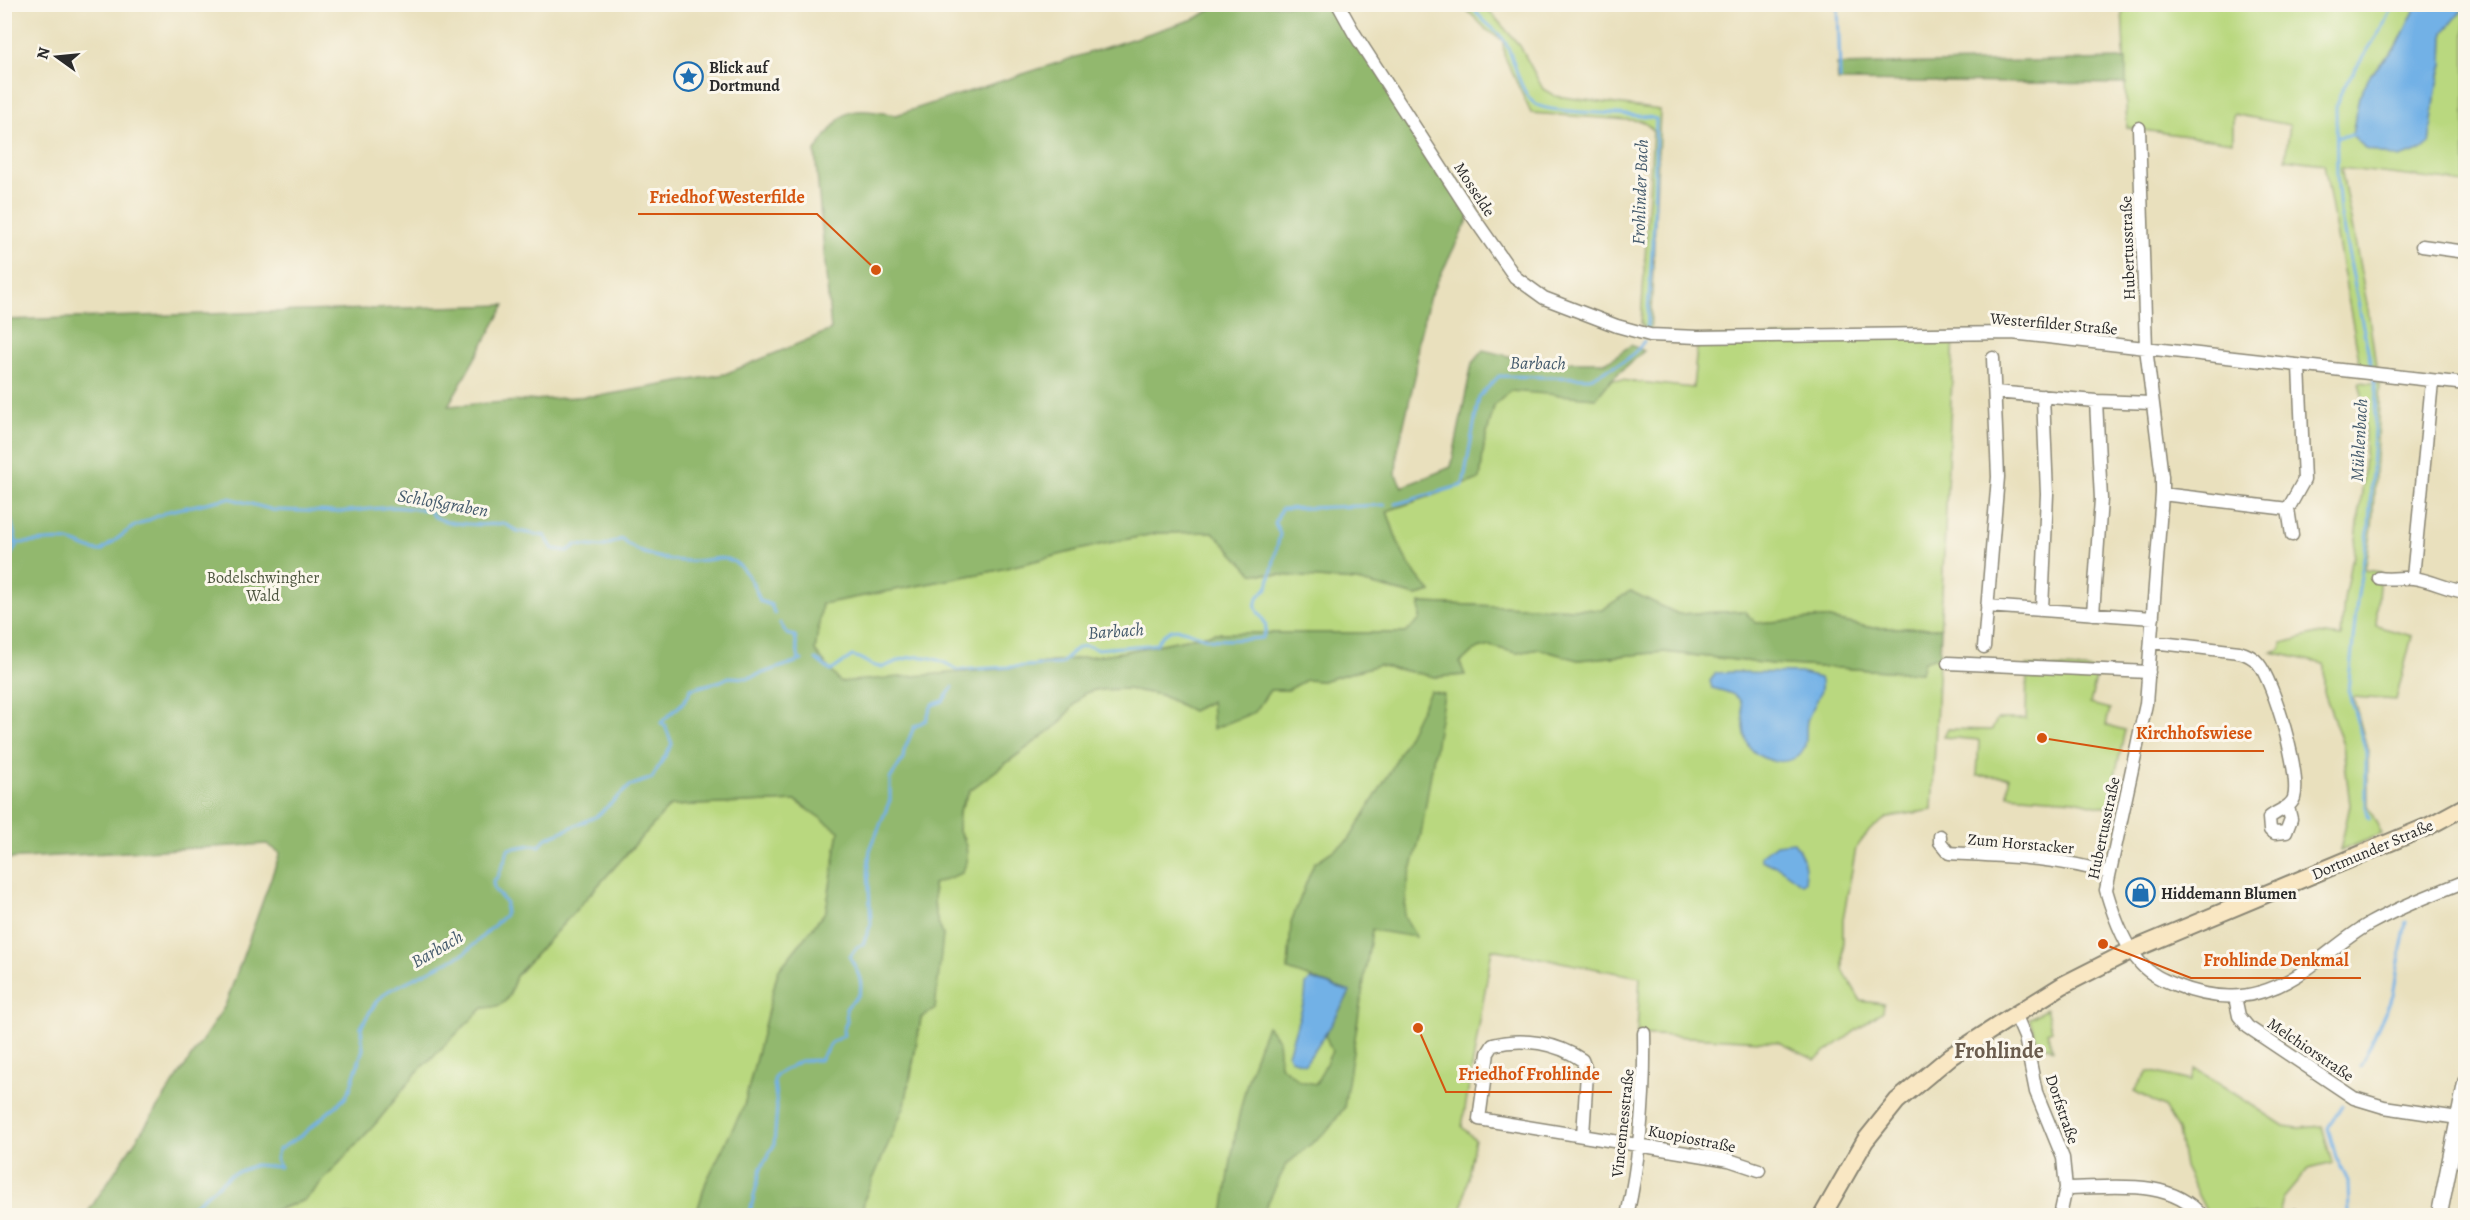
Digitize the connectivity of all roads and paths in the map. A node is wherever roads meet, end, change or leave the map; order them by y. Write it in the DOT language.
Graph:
graph roads {
  1 [pos="1338,4"];
  2 [pos="2139,128"];
  3 [pos="2422,246"];
  4 [pos="2466,252"];
  5 [pos="1635,332"];
  6 [pos="2146,348"];
  7 [pos="1993,358"];
  8 [pos="2299,366"];
  9 [pos="2432,382"];
  10 [pos="2466,384"];
  11 [pos="1995,392"];
  12 [pos="2043,396"];
  13 [pos="2096,401"];
  14 [pos="2152,403"];
  15 [pos="2162,494"];
  16 [pos="2288,509"];
  17 [pos="2292,535"];
  18 [pos="2379,578"];
  19 [pos="2413,578"];
  20 [pos="2466,592"];
  21 [pos="1987,606"];
  22 [pos="2042,610"];
  23 [pos="2093,614"];
  24 [pos="2153,618"];
  25 [pos="2152,642"];
  26 [pos="1984,647"];
  27 [pos="1948,663"];
  28 [pos="2149,672"];
  29 [pos="2466,806"];
  30 [pos="2288,807"];
  31 [pos="1940,836"];
  32 [pos="2109,873"];
  33 [pos="2466,881"];
  34 [pos="2132,950"];
  35 [pos="2235,998"];
  36 [pos="2015,1014"];
  37 [pos="1644,1033"];
  38 [pos="2466,1081"];
  39 [pos="2458,1118"];
  40 [pos="1583,1135"];
  41 [pos="1638,1143"];
  42 [pos="1759,1170"];
  43 [pos="2066,1188"];
  44 [pos="1627,1215"];
  45 [pos="1822,1215"];
  46 [pos="2060,1215"];
  47 [pos="2202,1215"];
  48 [pos="2439,1215"];
  1 -- 5 [label="street, Mosselde"];
  2 -- 6 [label="street, Hubertusstraße"];
  3 -- 4 [label="street"];
  5 -- 6 [label="street, Westerfilder Straße"];
  6 -- 8 [label="street, Westerfilder Straße"];
  6 -- 14 [label="street, Hubertusstraße"];
  7 -- 11 [label="street"];
  8 -- 9 [label="street, Westerfilder Straße"];
  8 -- 16 [label="street"];
  9 -- 10 [label="street, Westerfilder Straße"];
  9 -- 19 [label="street"];
  11 -- 12 [label="street"];
  11 -- 21 [label="street"];
  12 -- 13 [label="street"];
  12 -- 22 [label="street"];
  13 -- 14 [label="street"];
  13 -- 23 [label="street"];
  14 -- 15 [label="street, Hubertusstraße"];
  15 -- 16 [label="street"];
  15 -- 24 [label="street, Hubertusstraße"];
  16 -- 17 [label="street"];
  18 -- 19 [label="street"];
  19 -- 20 [label="street"];
  21 -- 22 [label="street"];
  21 -- 26 [label="street"];
  22 -- 23 [label="street"];
  23 -- 24 [label="street"];
  24 -- 25 [label="street, Hubertusstraße"];
  25 -- 28 [label="street, Hubertusstraße"];
  25 -- 30 [label="street"];
  27 -- 28 [label="street"];
  28 -- 32 [label="street, Hubertusstraße"];
  29 -- 34 [label="main road, Dortmunder Straße"];
  31 -- 32 [label="street, Zum Horstacker"];
  32 -- 34 [label="street, Hubertusstraße"];
  33 -- 35 [label="street"];
  34 -- 35 [label="street, Hubertusstraße"];
  34 -- 36 [label="main road, Dortmunder Straße"];
  35 -- 39 [label="street, Melchiorstraße"];
  36 -- 43 [label="street, Dorfstraße"];
  36 -- 45 [label="main road, Dortmunder Straße"];
  37 -- 41 [label="street, Vincennesstraße"];
  38 -- 39 [label="street"];
  39 -- 48 [label="street"];
  40 -- 40 [label="street, Kuopiostraße"];
  40 -- 41 [label="street, Kuopiostraße"];
  41 -- 42 [label="street, Kuopiostraße"];
  41 -- 44 [label="street, Vincennesstraße"];
  43 -- 46 [label="street, Dorfstraße"];
  43 -- 47 [label="street"];
}
